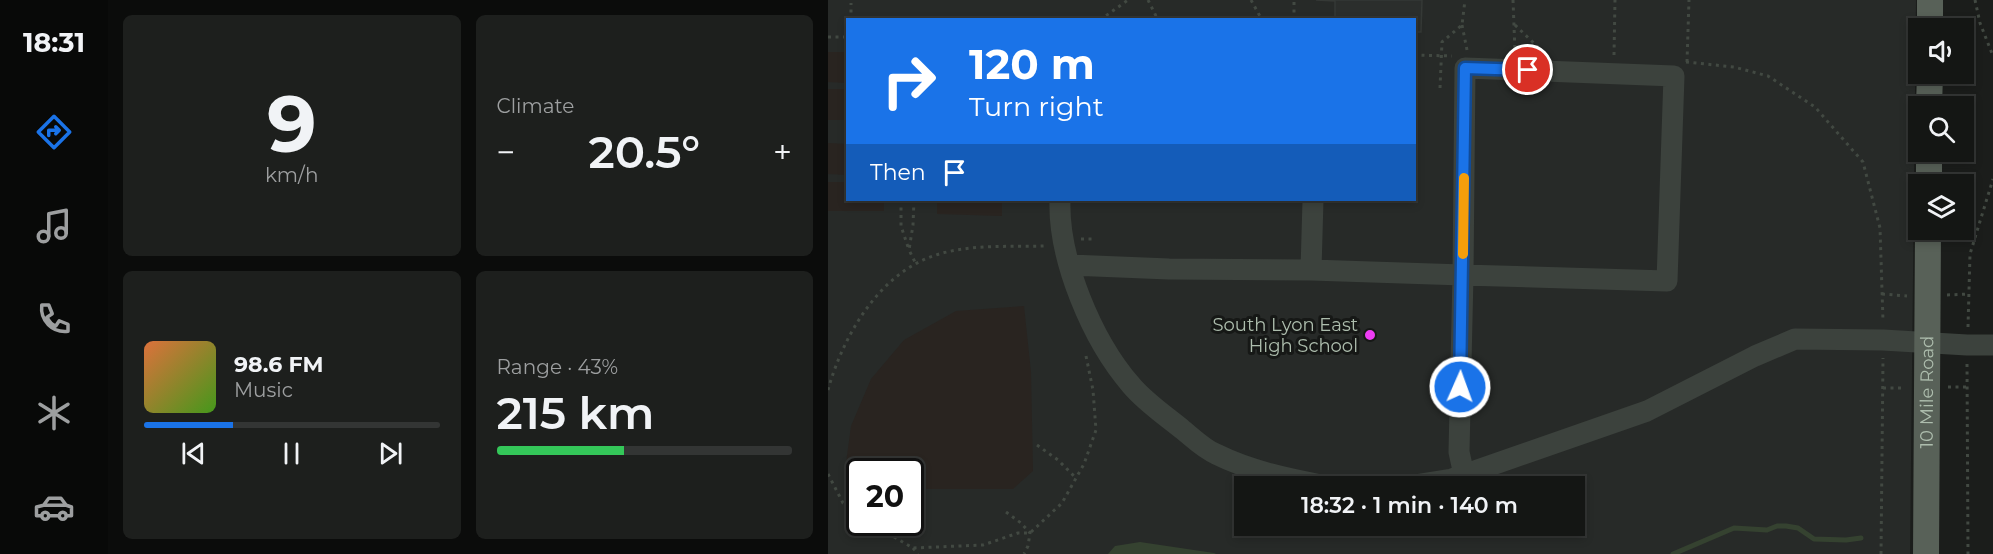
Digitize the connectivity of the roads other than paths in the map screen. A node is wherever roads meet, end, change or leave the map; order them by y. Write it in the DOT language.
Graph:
graph roads {
  1 [pos="1930,0"];
  2 [pos="1930,18"];
  3 [pos="1060,201"];
  4 [pos="1313,201"];
  5 [pos="1928,240"];
  6 [pos="1070,265"];
  7 [pos="1311,270"];
  8 [pos="1463,274"];
  9 [pos="1927,343"];
  10 [pos="1993,345"];
  11 [pos="1464,475"];
  12 [pos="1276,476"];
  13 [pos="1461,476"];
  14 [pos="1926,554"];
  1 -- 2 [label="main road"];
  3 -- 6 [label="street"];
  4 -- 7 [label="street"];
  5 -- 9 [label="main road, 10 Mile Road"];
  6 -- 7 [label="street"];
  6 -- 12 [label="street"];
  7 -- 8 [label="street"];
  8 -- 8 [label="street"];
  8 -- 11 [label="street"];
  9 -- 10 [label="street"];
  9 -- 11 [label="street"];
  9 -- 14 [label="main road, 10 Mile Road"];
  11 -- 13 [label="street"];
}
